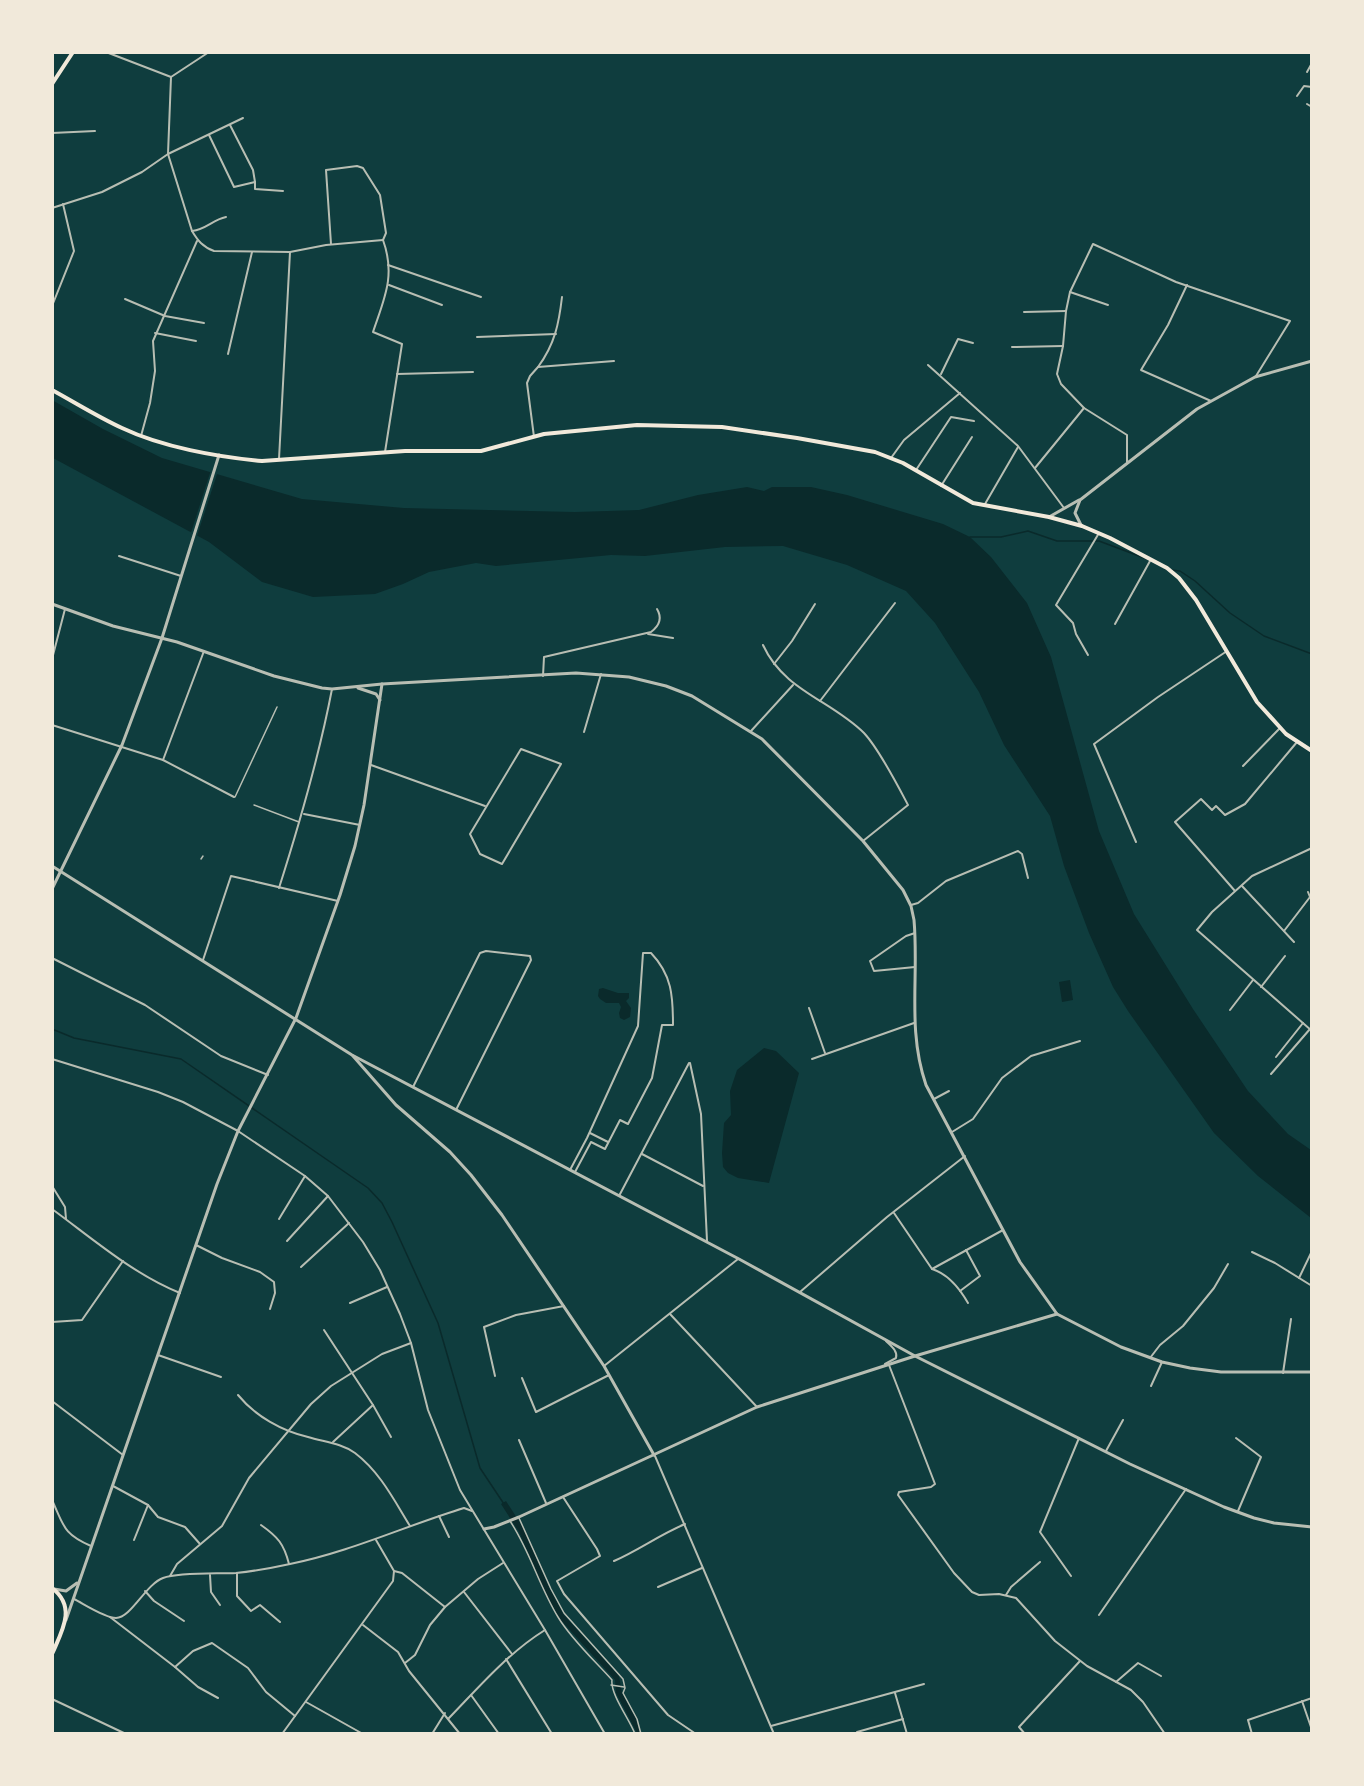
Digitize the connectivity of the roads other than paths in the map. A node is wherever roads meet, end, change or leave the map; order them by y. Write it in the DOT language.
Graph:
graph roads {
  1 [pos="73,52"];
  2 [pos="106,52"];
  3 [pos="209,52"];
  4 [pos="1311,63"];
  5 [pos="1307,72"];
  6 [pos="171,77"];
  7 [pos="52,84"];
  8 [pos="1311,87"];
  9 [pos="1297,96"];
  10 [pos="1307,104"];
  11 [pos="1311,107"];
  12 [pos="243,118"];
  13 [pos="230,125"];
  14 [pos="95,132"];
  15 [pos="52,133"];
  16 [pos="208,135"];
  17 [pos="168,154"];
  18 [pos="255,182"];
  19 [pos="283,191"];
  20 [pos="63,204"];
  21 [pos="52,208"];
  22 [pos="226,217"];
  23 [pos="192,231"];
  24 [pos="383,240"];
  25 [pos="197,241"];
  26 [pos="331,244"];
  27 [pos="252,252"];
  28 [pos="290,252"];
  29 [pos="388,265"];
  30 [pos="389,285"];
  31 [pos="1187,285"];
  32 [pos="1071,292"];
  33 [pos="480,297"];
  34 [pos="562,297"];
  35 [pos="125,299"];
  36 [pos="442,305"];
  37 [pos="1108,305"];
  38 [pos="52,306"];
  39 [pos="1066,311"];
  40 [pos="1024,312"];
  41 [pos="165,316"];
  42 [pos="204,323"];
  43 [pos="155,333"];
  44 [pos="556,334"];
  45 [pos="477,337"];
  46 [pos="196,341"];
  47 [pos="973,343"];
  48 [pos="1063,346"];
  49 [pos="1012,347"];
  50 [pos="228,354"];
  51 [pos="614,361"];
  52 [pos="1311,361"];
  53 [pos="928,365"];
  54 [pos="538,367"];
  55 [pos="473,372"];
  56 [pos="397,375"];
  57 [pos="941,375"];
  58 [pos="1255,377"];
  59 [pos="52,390"];
  60 [pos="960,393"];
  61 [pos="1211,401"];
  62 [pos="1083,408"];
  63 [pos="974,421"];
  64 [pos="141,436"];
  65 [pos="534,437"];
  66 [pos="972,437"];
  67 [pos="1018,446"];
  68 [pos="385,452"];
  69 [pos="219,455"];
  70 [pos="891,458"];
  71 [pos="279,460"];
  72 [pos="1127,462"];
  73 [pos="1035,468"];
  74 [pos="916,470"];
  75 [pos="941,486"];
  76 [pos="1080,500"];
  77 [pos="983,506"];
  78 [pos="1064,508"];
  79 [pos="1049,517"];
  80 [pos="1082,526"];
  81 [pos="1099,535"];
  82 [pos="119,556"];
  83 [pos="1150,559"];
  84 [pos="181,576"];
  85 [pos="895,603"];
  86 [pos="52,604"];
  87 [pos="815,604"];
  88 [pos="65,609"];
  89 [pos="657,609"];
  90 [pos="1115,624"];
  91 [pos="645,633"];
  92 [pos="162,638"];
  93 [pos="673,638"];
  94 [pos="763,645"];
  95 [pos="204,651"];
  96 [pos="1227,651"];
  97 [pos="1088,655"];
  98 [pos="52,659"];
  99 [pos="774,664"];
  100 [pos="602,674"];
  101 [pos="543,676"];
  102 [pos="382,684"];
  103 [pos="793,685"];
  104 [pos="356,687"];
  105 [pos="332,689"];
  106 [pos="380,700"];
  107 [pos="820,701"];
  108 [pos="277,706"];
  109 [pos="52,725"];
  110 [pos="1280,728"];
  111 [pos="750,731"];
  112 [pos="584,732"];
  113 [pos="1297,742"];
  114 [pos="122,745"];
  115 [pos="1311,751"];
  116 [pos="163,760"];
  117 [pos="371,765"];
  118 [pos="1243,766"];
  119 [pos="234,797"];
  120 [pos="254,805"];
  121 [pos="485,806"];
  122 [pos="302,814"];
  123 [pos="300,823"];
  124 [pos="360,825"];
  125 [pos="863,841"];
  126 [pos="1136,842"];
  127 [pos="1311,848"];
  128 [pos="52,866"];
  129 [pos="62,871"];
  130 [pos="1028,878"];
  131 [pos="1242,886"];
  132 [pos="279,888"];
  133 [pos="52,889"];
  134 [pos="1235,891"];
  135 [pos="1308,892"];
  136 [pos="338,901"];
  137 [pos="911,906"];
  138 [pos="1284,931"];
  139 [pos="915,933"];
  140 [pos="1294,942"];
  141 [pos="1285,956"];
  142 [pos="52,958"];
  143 [pos="203,961"];
  144 [pos="915,967"];
  145 [pos="1253,980"];
  146 [pos="1261,987"];
  147 [pos="809,1008"];
  148 [pos="1230,1010"];
  149 [pos="296,1018"];
  150 [pos="914,1023"];
  151 [pos="1303,1023"];
  152 [pos="1311,1030"];
  153 [pos="1080,1041"];
  154 [pos="825,1053"];
  155 [pos="352,1055"];
  156 [pos="1276,1057"];
  157 [pos="52,1059"];
  158 [pos="812,1059"];
  159 [pos="1271,1074"];
  160 [pos="268,1075"];
  161 [pos="413,1087"];
  162 [pos="949,1091"];
  163 [pos="934,1100"];
  164 [pos="456,1110"];
  165 [pos="238,1131"];
  166 [pos="952,1132"];
  167 [pos="590,1133"];
  168 [pos="608,1142"];
  169 [pos="642,1154"];
  170 [pos="965,1156"];
  171 [pos="570,1170"];
  172 [pos="575,1173"];
  173 [pos="305,1176"];
  174 [pos="52,1186"];
  175 [pos="703,1186"];
  176 [pos="328,1196"];
  177 [pos="619,1196"];
  178 [pos="52,1209"];
  179 [pos="894,1213"];
  180 [pos="66,1219"];
  181 [pos="279,1219"];
  182 [pos="349,1223"];
  183 [pos="1004,1229"];
  184 [pos="287,1241"];
  185 [pos="707,1242"];
  186 [pos="196,1245"];
  187 [pos="966,1250"];
  188 [pos="1311,1251"];
  189 [pos="1252,1252"];
  190 [pos="739,1259"];
  191 [pos="123,1261"];
  192 [pos="1228,1264"];
  193 [pos="301,1268"];
  194 [pos="932,1269"];
  195 [pos="1299,1278"];
  196 [pos="1311,1286"];
  197 [pos="387,1287"];
  198 [pos="960,1291"];
  199 [pos="800,1292"];
  200 [pos="180,1293"];
  201 [pos="350,1303"];
  202 [pos="968,1303"];
  203 [pos="564,1306"];
  204 [pos="270,1309"];
  205 [pos="670,1314"];
  206 [pos="1057,1314"];
  207 [pos="1291,1319"];
  208 [pos="52,1322"];
  209 [pos="324,1330"];
  210 [pos="882,1338"];
  211 [pos="411,1343"];
  212 [pos="158,1355"];
  213 [pos="915,1356"];
  214 [pos="1150,1358"];
  215 [pos="1162,1362"];
  216 [pos="889,1365"];
  217 [pos="604,1366"];
  218 [pos="872,1371"];
  219 [pos="1311,1372"];
  220 [pos="1283,1373"];
  221 [pos="352,1374"];
  222 [pos="609,1375"];
  223 [pos="495,1376"];
  224 [pos="221,1377"];
  225 [pos="522,1378"];
  226 [pos="1151,1386"];
  227 [pos="238,1395"];
  228 [pos="52,1401"];
  229 [pos="373,1405"];
  230 [pos="757,1407"];
  231 [pos="1123,1420"];
  232 [pos="288,1430"];
  233 [pos="391,1437"];
  234 [pos="1079,1438"];
  235 [pos="1236,1438"];
  236 [pos="519,1440"];
  237 [pos="333,1442"];
  238 [pos="1106,1451"];
  239 [pos="123,1455"];
  240 [pos="655,1456"];
  241 [pos="112,1486"];
  242 [pos="1186,1489"];
  243 [pos="562,1497"];
  244 [pos="52,1500"];
  245 [pos="546,1504"];
  246 [pos="148,1505"];
  247 [pos="472,1511"];
  248 [pos="1238,1512"];
  249 [pos="439,1516"];
  250 [pos="519,1518"];
  251 [pos="510,1522"];
  252 [pos="685,1524"];
  253 [pos="261,1525"];
  254 [pos="410,1526"];
  255 [pos="1311,1527"];
  256 [pos="484,1529"];
  257 [pos="449,1537"];
  258 [pos="134,1540"];
  259 [pos="376,1540"];
  260 [pos="200,1544"];
  261 [pos="92,1546"];
  262 [pos="614,1561"];
  263 [pos="1040,1562"];
  264 [pos="503,1563"];
  265 [pos="289,1564"];
  266 [pos="703,1568"];
  267 [pos="394,1571"];
  268 [pos="237,1573"];
  269 [pos="210,1574"];
  270 [pos="170,1576"];
  271 [pos="1071,1576"];
  272 [pos="81,1577"];
  273 [pos="658,1587"];
  274 [pos="53,1589"];
  275 [pos="145,1591"];
  276 [pos="463,1592"];
  277 [pos="1006,1595"];
  278 [pos="73,1599"];
  279 [pos="220,1605"];
  280 [pos="445,1607"];
  281 [pos="1099,1615"];
  282 [pos="110,1617"];
  283 [pos="184,1622"];
  284 [pos="280,1622"];
  285 [pos="362,1624"];
  286 [pos="545,1630"];
  287 [pos="62,1631"];
  288 [pos="52,1654"];
  289 [pos="512,1654"];
  290 [pos="506,1659"];
  291 [pos="1080,1660"];
  292 [pos="405,1663"];
  293 [pos="175,1667"];
  294 [pos="1161,1676"];
  295 [pos="1116,1682"];
  296 [pos="924,1684"];
  297 [pos="611,1685"];
  298 [pos="625,1688"];
  299 [pos="895,1692"];
  300 [pos="471,1695"];
  301 [pos="218,1698"];
  302 [pos="1311,1698"];
  303 [pos="52,1699"];
  304 [pos="1302,1701"];
  305 [pos="306,1702"];
  306 [pos="445,1713"];
  307 [pos="295,1716"];
  308 [pos="449,1718"];
  309 [pos="903,1719"];
  310 [pos="771,1726"];
  311 [pos="1311,1730"];
  312 [pos="857,1732"];
  313 [pos="126,1734"];
  314 [pos="282,1734"];
  315 [pos="363,1734"];
  316 [pos="432,1734"];
  317 [pos="460,1734"];
  318 [pos="499,1734"];
  319 [pos="552,1734"];
  320 [pos="605,1734"];
  321 [pos="635,1734"];
  322 [pos="641,1734"];
  323 [pos="696,1734"];
  324 [pos="774,1734"];
  325 [pos="907,1734"];
  326 [pos="1025,1734"];
  327 [pos="1165,1734"];
  328 [pos="1252,1734"];
  1 -- 7 [label="main road"];
  2 -- 6 [label="street"];
  3 -- 6 [label="street"];
  4 -- 5 [label="street"];
  6 -- 17 [label="street"];
  8 -- 9 [label="street"];
  10 -- 11 [label="street"];
  12 -- 13 [label="street"];
  13 -- 16 [label="street"];
  13 -- 18 [label="street"];
  14 -- 15 [label="street"];
  16 -- 17 [label="street"];
  16 -- 18 [label="street"];
  17 -- 20 [label="street"];
  17 -- 23 [label="street"];
  18 -- 19 [label="street"];
  20 -- 21 [label="street"];
  20 -- 38 [label="street"];
  22 -- 23 [label="street"];
  23 -- 25 [label="street"];
  24 -- 26 [label="street"];
  24 -- 26 [label="street"];
  24 -- 29 [label="street"];
  25 -- 27 [label="street"];
  25 -- 41 [label="street"];
  26 -- 28 [label="street"];
  27 -- 28 [label="street"];
  27 -- 50 [label="street"];
  28 -- 71 [label="street"];
  29 -- 30 [label="street"];
  29 -- 33 [label="street"];
  30 -- 36 [label="street"];
  30 -- 56 [label="street"];
  31 -- 32 [label="street"];
  31 -- 58 [label="street"];
  31 -- 61 [label="street"];
  32 -- 37 [label="street"];
  32 -- 39 [label="street"];
  34 -- 44 [label="street"];
  35 -- 41 [label="street"];
  39 -- 40 [label="street"];
  39 -- 48 [label="street"];
  41 -- 42 [label="street"];
  41 -- 43 [label="street"];
  43 -- 46 [label="street"];
  43 -- 64 [label="street"];
  44 -- 45 [label="street"];
  44 -- 54 [label="street"];
  47 -- 57 [label="street"];
  48 -- 49 [label="street"];
  48 -- 62 [label="street"];
  51 -- 54 [label="street"];
  52 -- 58 [label="street"];
  53 -- 57 [label="street"];
  54 -- 65 [label="street"];
  55 -- 56 [label="street"];
  56 -- 68 [label="street"];
  57 -- 60 [label="street"];
  58 -- 61 [label="street"];
  59 -- 64 [label="main road"];
  60 -- 67 [label="street"];
  60 -- 70 [label="street"];
  61 -- 72 [label="street"];
  62 -- 72 [label="street"];
  62 -- 73 [label="street"];
  63 -- 74 [label="street"];
  64 -- 69 [label="main road"];
  65 -- 68 [label="main road"];
  65 -- 70 [label="main road"];
  66 -- 75 [label="street"];
  67 -- 73 [label="street"];
  67 -- 77 [label="street"];
  68 -- 71 [label="main road"];
  69 -- 71 [label="main road"];
  69 -- 84 [label="street"];
  70 -- 74 [label="main road"];
  72 -- 76 [label="street"];
  73 -- 78 [label="street"];
  74 -- 75 [label="main road"];
  75 -- 77 [label="main road"];
  76 -- 78 [label="street"];
  76 -- 80 [label="street"];
  77 -- 79 [label="main road"];
  78 -- 79 [label="street"];
  79 -- 80 [label="main road"];
  80 -- 81 [label="main road"];
  81 -- 83 [label="main road"];
  81 -- 97 [label="street"];
  82 -- 84 [label="street"];
  83 -- 90 [label="street"];
  83 -- 96 [label="main road"];
  84 -- 92 [label="street"];
  85 -- 107 [label="street"];
  86 -- 88 [label="street"];
  87 -- 99 [label="street"];
  88 -- 92 [label="street"];
  88 -- 98 [label="street"];
  89 -- 91 [label="street"];
  91 -- 93 [label="street"];
  91 -- 101 [label="street"];
  92 -- 95 [label="street"];
  92 -- 114 [label="street"];
  94 -- 99 [label="street"];
  95 -- 105 [label="street"];
  95 -- 116 [label="street"];
  96 -- 110 [label="main road"];
  96 -- 126 [label="street"];
  99 -- 103 [label="street"];
  100 -- 101 [label="street"];
  100 -- 111 [label="street"];
  100 -- 112 [label="street"];
  101 -- 102 [label="street"];
  102 -- 104 [label="street"];
  102 -- 106 [label="street"];
  103 -- 107 [label="street"];
  103 -- 111 [label="street"];
  104 -- 105 [label="street"];
  104 -- 106 [label="street"];
  105 -- 122 [label="street"];
  106 -- 117 [label="street"];
  107 -- 125 [label="street"];
  108 -- 119 [label="street"];
  109 -- 114 [label="street"];
  110 -- 113 [label="main road"];
  110 -- 118 [label="street"];
  111 -- 125 [label="street"];
  113 -- 115 [label="main road"];
  113 -- 134 [label="street"];
  114 -- 116 [label="street"];
  114 -- 129 [label="street"];
  116 -- 119 [label="street"];
  117 -- 121 [label="street"];
  117 -- 124 [label="street"];
  120 -- 123 [label="street"];
  121 -- 121 [label="street"];
  122 -- 123 [label="street"];
  122 -- 124 [label="street"];
  123 -- 132 [label="street"];
  124 -- 136 [label="street"];
  125 -- 137 [label="street"];
  127 -- 131 [label="street"];
  128 -- 129 [label="street"];
  129 -- 133 [label="street"];
  129 -- 143 [label="street"];
  130 -- 137 [label="street"];
  131 -- 134 [label="street"];
  131 -- 138 [label="street"];
  132 -- 136 [label="street"];
  132 -- 143 [label="street"];
  134 -- 145 [label="street"];
  135 -- 138 [label="street"];
  136 -- 149 [label="street"];
  137 -- 139 [label="street"];
  138 -- 140 [label="street"];
  139 -- 144 [label="street"];
  139 -- 144 [label="street"];
  141 -- 146 [label="street"];
  142 -- 160 [label="street"];
  143 -- 149 [label="street"];
  144 -- 150 [label="street"];
  145 -- 146 [label="street"];
  145 -- 148 [label="street"];
  146 -- 151 [label="street"];
  147 -- 154 [label="street"];
  149 -- 155 [label="street"];
  149 -- 160 [label="street"];
  150 -- 154 [label="street"];
  150 -- 163 [label="street"];
  151 -- 152 [label="street"];
  151 -- 156 [label="street"];
  152 -- 159 [label="street"];
  153 -- 166 [label="street"];
  154 -- 158 [label="street"];
  155 -- 161 [label="street"];
  155 -- 203 [label="street"];
  157 -- 165 [label="street"];
  160 -- 165 [label="street"];
  161 -- 164 [label="street"];
  161 -- 164 [label="street"];
  162 -- 163 [label="street"];
  163 -- 166 [label="street"];
  164 -- 171 [label="street"];
  165 -- 173 [label="street"];
  165 -- 186 [label="street"];
  166 -- 170 [label="street"];
  167 -- 168 [label="street"];
  167 -- 168 [label="street"];
  167 -- 171 [label="street"];
  168 -- 172 [label="street"];
  169 -- 175 [label="street"];
  169 -- 175 [label="street"];
  169 -- 177 [label="street"];
  170 -- 179 [label="street"];
  170 -- 183 [label="street"];
  171 -- 172 [label="street"];
  172 -- 177 [label="street"];
  173 -- 176 [label="street"];
  173 -- 181 [label="street"];
  174 -- 180 [label="street"];
  175 -- 185 [label="street"];
  176 -- 182 [label="street"];
  176 -- 184 [label="street"];
  177 -- 185 [label="street"];
  178 -- 180 [label="street"];
  179 -- 194 [label="street"];
  179 -- 199 [label="street"];
  180 -- 191 [label="street"];
  182 -- 193 [label="street"];
  182 -- 197 [label="street"];
  183 -- 187 [label="street"];
  183 -- 206 [label="street"];
  185 -- 190 [label="street"];
  186 -- 200 [label="street"];
  186 -- 204 [label="street"];
  187 -- 194 [label="street"];
  187 -- 198 [label="street"];
  188 -- 195 [label="street"];
  189 -- 195 [label="street"];
  190 -- 199 [label="street"];
  190 -- 205 [label="street"];
  191 -- 200 [label="street"];
  191 -- 208 [label="street"];
  192 -- 214 [label="street"];
  194 -- 198 [label="street"];
  195 -- 196 [label="street"];
  197 -- 201 [label="street"];
  197 -- 211 [label="street"];
  198 -- 202 [label="street"];
  199 -- 210 [label="street"];
  200 -- 212 [label="street"];
  203 -- 217 [label="street"];
  203 -- 223 [label="street"];
  205 -- 217 [label="street"];
  205 -- 230 [label="street"];
  206 -- 213 [label="street"];
  206 -- 214 [label="street"];
  207 -- 220 [label="street"];
  209 -- 221 [label="street"];
  210 -- 213 [label="street"];
  210 -- 218 [label="street"];
  211 -- 221 [label="street"];
  211 -- 247 [label="street"];
  212 -- 224 [label="street"];
  212 -- 239 [label="street"];
  213 -- 216 [label="street"];
  213 -- 234 [label="street"];
  214 -- 215 [label="street"];
  215 -- 220 [label="street"];
  215 -- 226 [label="street"];
  216 -- 218 [label="street"];
  216 -- 277 [label="street"];
  217 -- 222 [label="street"];
  218 -- 230 [label="street"];
  219 -- 220 [label="street"];
  221 -- 229 [label="street"];
  221 -- 232 [label="street"];
  222 -- 225 [label="street"];
  222 -- 240 [label="street"];
  227 -- 232 [label="street"];
  228 -- 239 [label="street"];
  229 -- 233 [label="street"];
  229 -- 237 [label="street"];
  230 -- 240 [label="street"];
  231 -- 238 [label="street"];
  232 -- 237 [label="street"];
  232 -- 260 [label="street"];
  234 -- 238 [label="street"];
  234 -- 271 [label="street"];
  235 -- 248 [label="street"];
  236 -- 245 [label="street"];
  237 -- 254 [label="street"];
  238 -- 242 [label="street"];
  239 -- 241 [label="street"];
  240 -- 243 [label="street"];
  240 -- 252 [label="street"];
  241 -- 246 [label="street"];
  241 -- 261 [label="street"];
  242 -- 248 [label="street"];
  242 -- 281 [label="street"];
  243 -- 245 [label="street"];
  243 -- 323 [label="street"];
  244 -- 261 [label="street"];
  245 -- 250 [label="street"];
  246 -- 258 [label="street"];
  246 -- 260 [label="street"];
  247 -- 249 [label="street"];
  247 -- 256 [label="street"];
  248 -- 255 [label="street"];
  249 -- 254 [label="street"];
  249 -- 257 [label="street"];
  250 -- 251 [label="street"];
  250 -- 298 [label="street"];
  251 -- 256 [label="street"];
  251 -- 297 [label="street"];
  252 -- 262 [label="street"];
  252 -- 266 [label="street"];
  253 -- 265 [label="street"];
  254 -- 259 [label="street"];
  256 -- 264 [label="street"];
  259 -- 265 [label="street"];
  259 -- 267 [label="street"];
  260 -- 270 [label="street"];
  261 -- 272 [label="street"];
  263 -- 277 [label="street"];
  264 -- 276 [label="street"];
  264 -- 286 [label="street"];
  265 -- 268 [label="street"];
  266 -- 273 [label="street"];
  266 -- 310 [label="street"];
  267 -- 280 [label="street"];
  267 -- 285 [label="street"];
  268 -- 269 [label="street"];
  268 -- 284 [label="street"];
  269 -- 270 [label="street"];
  269 -- 279 [label="street"];
  270 -- 275 [label="street"];
  272 -- 274 [label="street"];
  272 -- 278 [label="street"];
  274 -- 287 [label="main road"];
  275 -- 282 [label="street"];
  275 -- 283 [label="street"];
  276 -- 280 [label="street"];
  276 -- 289 [label="street"];
  277 -- 291 [label="street"];
  278 -- 282 [label="street"];
  278 -- 287 [label="street"];
  280 -- 292 [label="street"];
  282 -- 293 [label="street"];
  285 -- 292 [label="street"];
  285 -- 305 [label="street"];
  286 -- 289 [label="street"];
  286 -- 320 [label="street"];
  287 -- 288 [label="main road"];
  289 -- 290 [label="street"];
  290 -- 300 [label="street"];
  290 -- 319 [label="street"];
  291 -- 295 [label="street"];
  291 -- 326 [label="street"];
  292 -- 306 [label="street"];
  293 -- 301 [label="street"];
  293 -- 307 [label="street"];
  294 -- 295 [label="street"];
  295 -- 327 [label="street"];
  296 -- 299 [label="street"];
  297 -- 298 [label="street"];
  297 -- 321 [label="street"];
  298 -- 322 [label="street"];
  299 -- 309 [label="street"];
  299 -- 310 [label="street"];
  300 -- 308 [label="street"];
  300 -- 318 [label="street"];
  302 -- 304 [label="street"];
  303 -- 313 [label="street"];
  304 -- 311 [label="street"];
  304 -- 328 [label="street"];
  305 -- 307 [label="street"];
  305 -- 315 [label="street"];
  306 -- 308 [label="street"];
  306 -- 316 [label="street"];
  307 -- 314 [label="street"];
  308 -- 317 [label="street"];
  309 -- 312 [label="street"];
  309 -- 325 [label="street"];
  310 -- 324 [label="street"];
}
